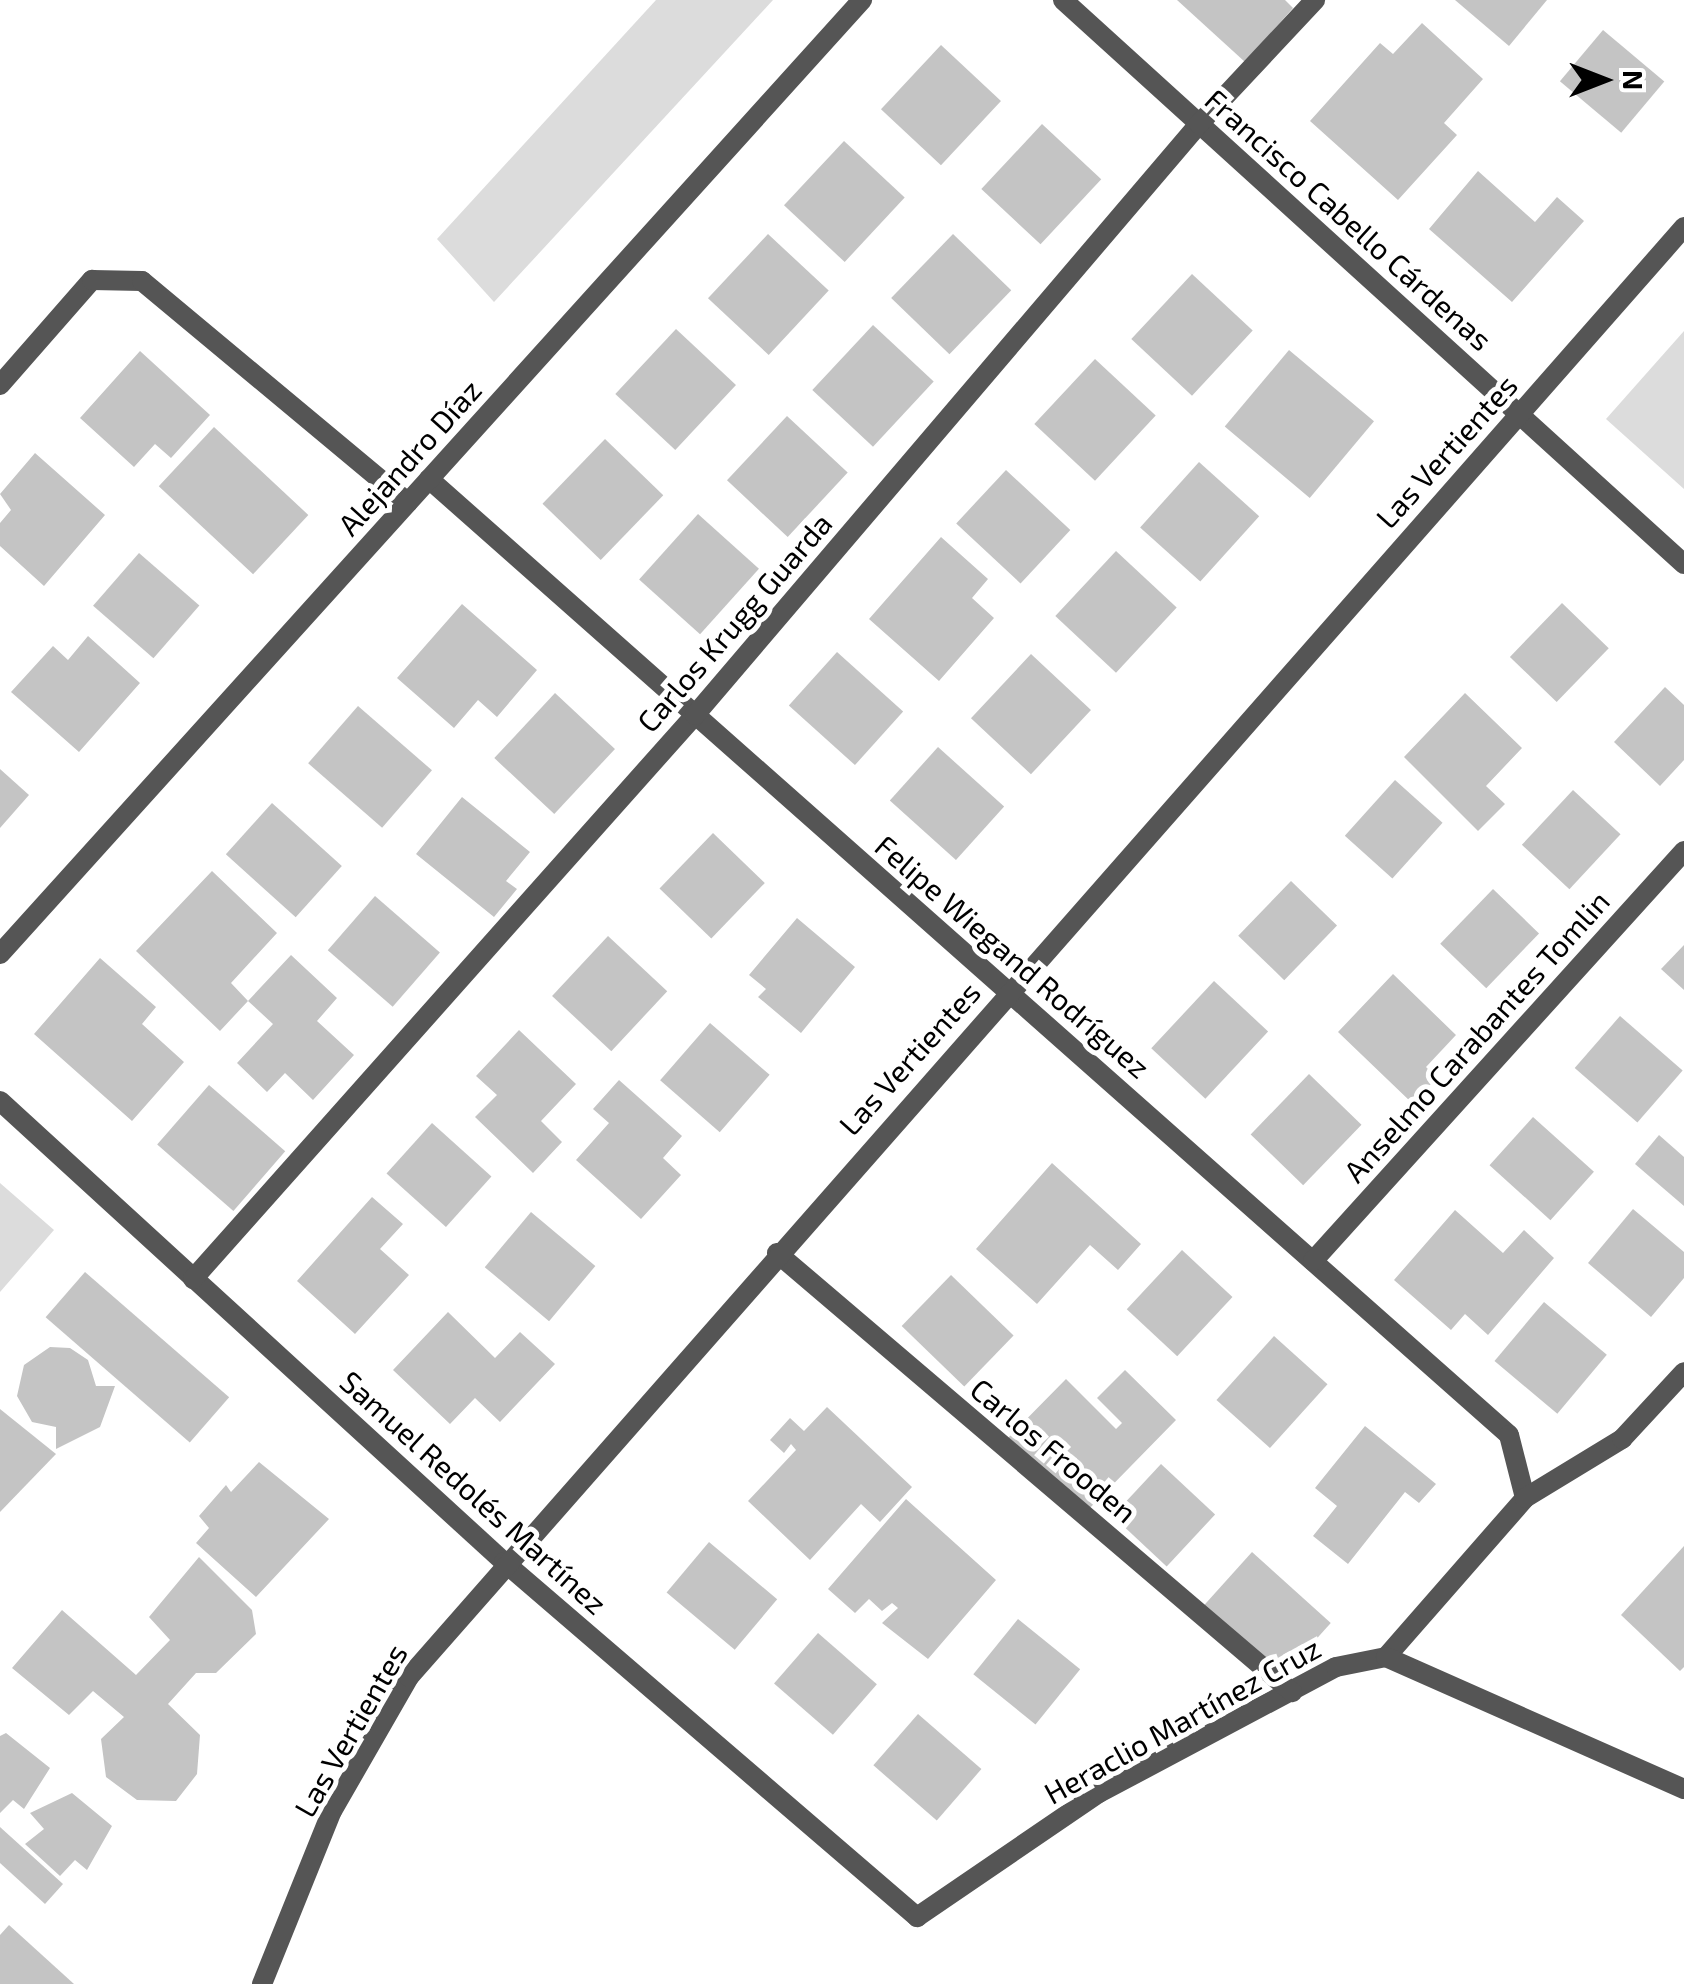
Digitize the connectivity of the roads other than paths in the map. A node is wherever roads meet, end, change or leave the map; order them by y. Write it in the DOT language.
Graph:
graph roads {
  1 [pos="862,0"];
  2 [pos="1063,0"];
  3 [pos="1315,0"];
  4 [pos="1200,124"];
  5 [pos="1684,227"];
  6 [pos="0,385"];
  7 [pos="1519,414"];
  8 [pos="429,479"];
  9 [pos="408,503"];
  10 [pos="1684,564"];
  11 [pos="695,715"];
  12 [pos="1684,851"];
  13 [pos="0,954"];
  14 [pos="1008,992"];
  15 [pos="0,1101"];
  16 [pos="777,1253"];
  17 [pos="1314,1262"];
  18 [pos="192,1279"];
  19 [pos="1684,1372"];
  20 [pos="1525,1498"];
  21 [pos="504,1562"];
  22 [pos="1386,1657"];
  23 [pos="1292,1692"];
  24 [pos="1684,1789"];
  25 [pos="917,1917"];
  26 [pos="262,1984"];
  1 -- 8 [label="street, Alejandro Díaz"];
  2 -- 4 [label="street, Francisco Cabello Cárdenas"];
  3 -- 4 [label="street, Carlos Krugg Guarda"];
  4 -- 7 [label="street, Francisco Cabello Cárdenas"];
  4 -- 11 [label="street, Carlos Krugg Guarda"];
  5 -- 7 [label="street, Las Vertientes"];
  6 -- 9 [label="street"];
  7 -- 10 [label="street, Francisco Cabello Cárdenas"];
  7 -- 14 [label="street, Las Vertientes"];
  8 -- 9 [label="street, Alejandro Díaz"];
  8 -- 11 [label="street, Felipe Wiegand Rodríguez"];
  9 -- 13 [label="street, Alejandro Díaz"];
  11 -- 14 [label="street, Felipe Wiegand Rodríguez"];
  11 -- 18 [label="street, Carlos Krugg Guarda"];
  12 -- 17 [label="street, Anselmo Carabantes Tomlin"];
  14 -- 16 [label="street, Las Vertientes"];
  14 -- 17 [label="street, Felipe Wiegand Rodríguez"];
  15 -- 18 [label="street, Samuel Redolés Martínez"];
  16 -- 21 [label="street, Las Vertientes"];
  16 -- 23 [label="street, Carlos Frooden"];
  17 -- 20 [label="street, Felipe Wiegand Rodríguez"];
  18 -- 21 [label="street, Samuel Redolés Martínez"];
  19 -- 20 [label="street"];
  20 -- 22 [label="street"];
  21 -- 25 [label="street, Samuel Redolés Martínez"];
  21 -- 26 [label="street, Las Vertientes"];
  22 -- 23 [label="street, Heraclio Martínez Cruz"];
  22 -- 24 [label="street"];
  23 -- 25 [label="street, Heraclio Martínez Cruz"];
}
